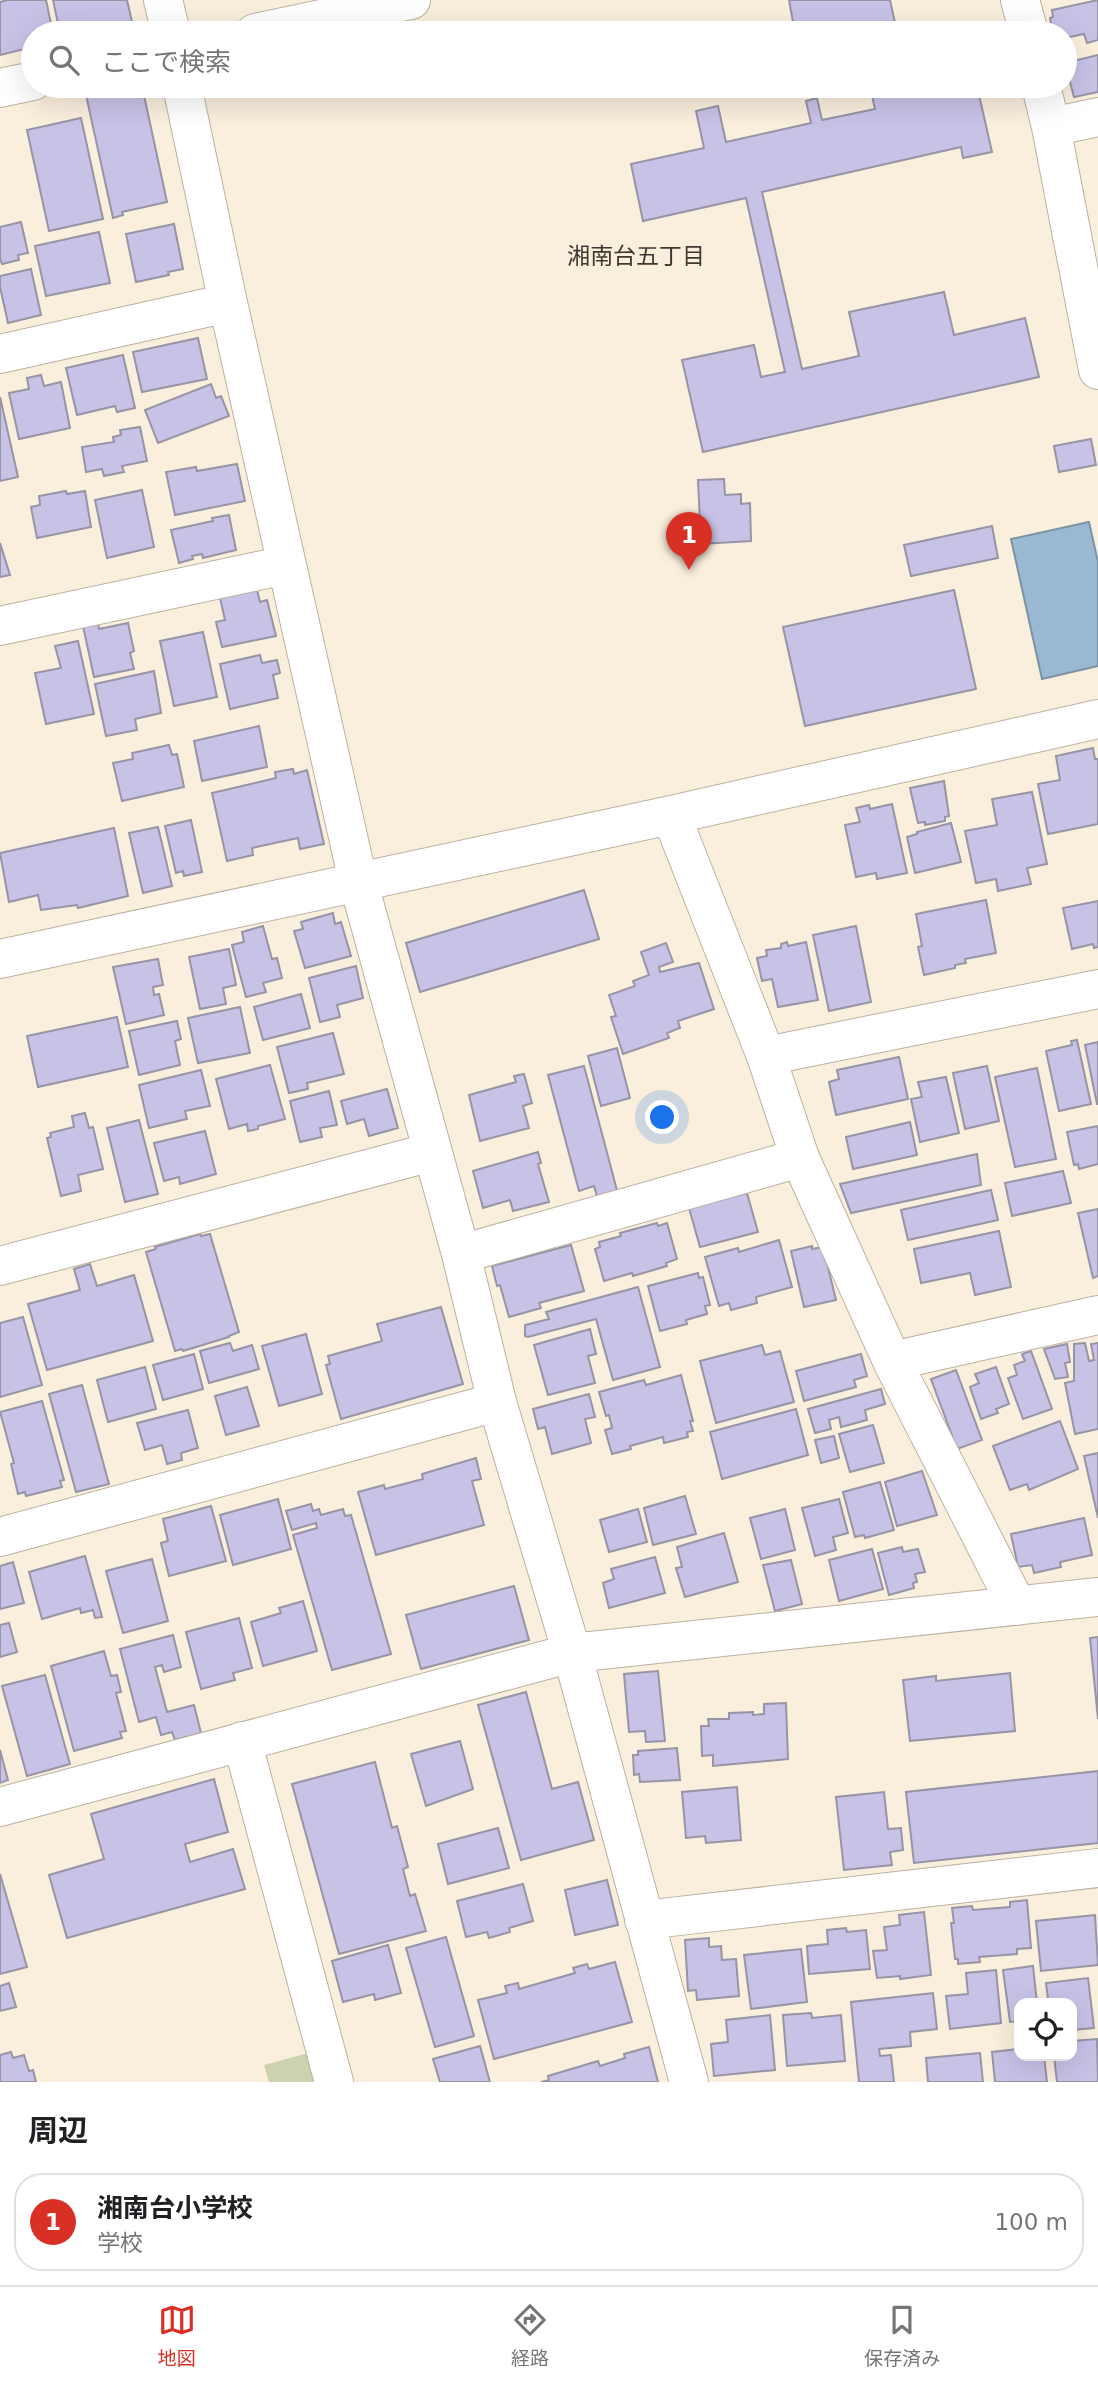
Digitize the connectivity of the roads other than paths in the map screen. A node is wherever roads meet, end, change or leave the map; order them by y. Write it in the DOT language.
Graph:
graph roads {
  1 [pos="163,0"];
  2 [pos="411,0"];
  3 [pos="1020,0"];
  4 [pos="168,21"];
  5 [pos="312,21"];
  6 [pos="1025,21"];
  7 [pos="21,84"];
  8 [pos="0,88"];
  9 [pos="185,98"];
  10 [pos="1044,98"];
  11 [pos="1098,117"];
  12 [pos="1051,127"];
  13 [pos="228,303"];
  14 [pos="0,354"];
  15 [pos="1098,370"];
  16 [pos="286,565"];
  17 [pos="0,626"];
  18 [pos="1098,719"];
  19 [pos="671,815"];
  20 [pos="358,881"];
  21 [pos="0,959"];
  22 [pos="1098,989"];
  23 [pos="766,1056"];
  24 [pos="432,1152"];
  25 [pos="800,1158"];
  26 [pos="461,1254"];
  27 [pos="0,1266"];
  28 [pos="1098,1315"];
  29 [pos="892,1362"];
  30 [pos="498,1402"];
  31 [pos="0,1537"];
  32 [pos="1098,1597"];
  33 [pos="1017,1606"];
  34 [pos="572,1653"];
  35 [pos="242,1741"];
  36 [pos="0,1807"];
  37 [pos="1098,1868"];
  38 [pos="644,1920"];
  39 [pos="334,2082"];
  40 [pos="689,2082"];
  1 -- 4 [label="street"];
  2 -- 5 [label="street"];
  3 -- 6 [label="street"];
  7 -- 8 [label="street"];
  9 -- 13 [label="street"];
  10 -- 12 [label="street"];
  11 -- 12 [label="street"];
  12 -- 15 [label="street"];
  13 -- 14 [label="street"];
  13 -- 16 [label="street"];
  16 -- 17 [label="street"];
  16 -- 20 [label="street"];
  18 -- 19 [label="street"];
  19 -- 20 [label="street"];
  19 -- 23 [label="street"];
  20 -- 21 [label="street"];
  20 -- 24 [label="street"];
  22 -- 23 [label="street"];
  23 -- 25 [label="street"];
  24 -- 26 [label="street"];
  24 -- 27 [label="street"];
  25 -- 26 [label="street"];
  25 -- 29 [label="street"];
  26 -- 30 [label="street"];
  28 -- 29 [label="street"];
  29 -- 33 [label="street"];
  30 -- 31 [label="street"];
  30 -- 34 [label="street"];
  32 -- 33 [label="street"];
  33 -- 34 [label="street"];
  34 -- 35 [label="street"];
  34 -- 38 [label="street"];
  35 -- 36 [label="street"];
  35 -- 39 [label="street"];
  37 -- 38 [label="street"];
  38 -- 40 [label="street"];
}
